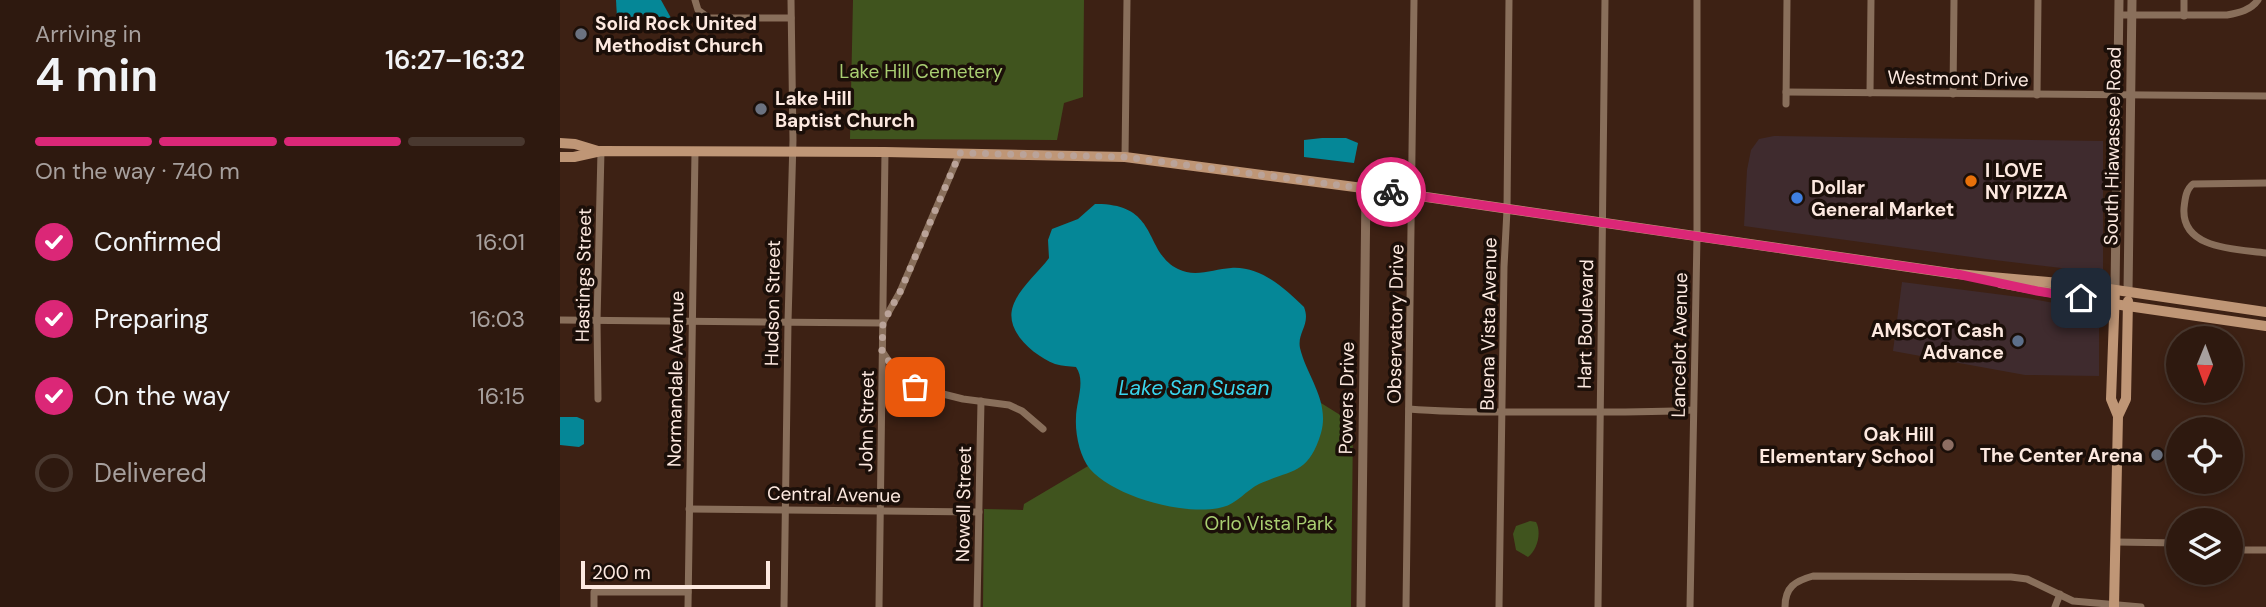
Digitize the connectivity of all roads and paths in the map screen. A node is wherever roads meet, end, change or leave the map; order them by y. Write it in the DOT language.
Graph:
graph roads {
  1 [pos="695,0"];
  2 [pos="791,0"];
  3 [pos="1127,0"];
  4 [pos="1413,0"];
  5 [pos="1508,0"];
  6 [pos="1605,0"];
  7 [pos="1698,0"];
  8 [pos="1787,0"];
  9 [pos="1871,0"];
  10 [pos="1954,0"];
  11 [pos="2038,0"];
  12 [pos="2119,0"];
  13 [pos="2132,0"];
  14 [pos="2184,0"];
  15 [pos="2258,0"];
  16 [pos="2119,15"];
  17 [pos="2132,15"];
  18 [pos="2184,16"];
  19 [pos="791,18"];
  20 [pos="1786,92"];
  21 [pos="1870,93"];
  22 [pos="1953,94"];
  23 [pos="2037,95"];
  24 [pos="2118,96"];
  25 [pos="2130,96"];
  26 [pos="2266,96"];
  27 [pos="1786,104"];
  28 [pos="560,143"];
  29 [pos="601,151"];
  30 [pos="695,152"];
  31 [pos="792,152"];
  32 [pos="885,152"];
  33 [pos="960,153"];
  34 [pos="560,157"];
  35 [pos="1125,157"];
  36 [pos="2266,183"];
  37 [pos="1366,189"];
  38 [pos="1412,195"];
  39 [pos="1507,210"];
  40 [pos="1602,223"];
  41 [pos="1696,237"];
  42 [pos="2266,253"];
  43 [pos="1957,274"];
  44 [pos="883,288"];
  45 [pos="2115,290"];
  46 [pos="900,292"];
  47 [pos="2128,292"];
  48 [pos="2114,304"];
  49 [pos="2128,305"];
  50 [pos="2266,312"];
  51 [pos="560,320"];
  52 [pos="597,321"];
  53 [pos="692,321"];
  54 [pos="788,322"];
  55 [pos="883,323"];
  56 [pos="2266,326"];
  57 [pos="882,351"];
  58 [pos="598,399"];
  59 [pos="981,401"];
  60 [pos="1409,409"];
  61 [pos="1693,410"];
  62 [pos="1502,412"];
  63 [pos="1600,412"];
  64 [pos="2118,416"];
  65 [pos="1043,429"];
  66 [pos="689,509"];
  67 [pos="785,509"];
  68 [pos="881,510"];
  69 [pos="979,512"];
  70 [pos="2116,542"];
  71 [pos="2166,543"];
  72 [pos="2243,550"];
  73 [pos="2266,550"];
  74 [pos="688,593"];
  75 [pos="2060,594"];
  76 [pos="2114,606"];
  77 [pos="594,607"];
  78 [pos="688,607"];
  79 [pos="784,607"];
  80 [pos="879,607"];
  81 [pos="978,607"];
  82 [pos="1361,607"];
  83 [pos="1406,607"];
  84 [pos="1499,607"];
  85 [pos="1598,607"];
  86 [pos="1690,607"];
  87 [pos="1784,607"];
  88 [pos="2055,607"];
  89 [pos="2141,607"];
  1 -- 19 [label="street"];
  2 -- 19 [label="street, Hudson Street"];
  3 -- 35 [label="street"];
  4 -- 38 [label="street, Observatory Drive"];
  5 -- 39 [label="street, Buena Vista Avenue"];
  6 -- 40 [label="street, Hart Boulevard"];
  7 -- 41 [label="street, Lancelot Avenue"];
  8 -- 20 [label="street"];
  9 -- 21 [label="street"];
  10 -- 22 [label="street"];
  11 -- 23 [label="street"];
  12 -- 16 [label="street, South Hiawassee Road"];
  13 -- 17 [label="street, South Hiawassee Road"];
  14 -- 18 [label="street"];
  15 -- 18 [label="street"];
  16 -- 17 [label="street"];
  16 -- 24 [label="street, South Hiawassee Road"];
  17 -- 18 [label="street"];
  17 -- 25 [label="street, South Hiawassee Road"];
  19 -- 31 [label="street, Hudson Street"];
  20 -- 21 [label="street, Westmont Drive"];
  20 -- 27 [label="street"];
  21 -- 22 [label="street, Westmont Drive"];
  22 -- 23 [label="street, Westmont Drive"];
  23 -- 24 [label="street, Westmont Drive"];
  24 -- 25 [label="street, Westmont Drive"];
  24 -- 45 [label="street, South Hiawassee Road"];
  25 -- 26 [label="street, Westmont Drive"];
  25 -- 47 [label="street, South Hiawassee Road"];
  28 -- 29 [label="main road"];
  29 -- 30 [label="main road"];
  29 -- 34 [label="main road"];
  29 -- 52 [label="street, Hastings Street"];
  30 -- 31 [label="main road"];
  30 -- 53 [label="street, Normandale Avenue"];
  31 -- 32 [label="main road"];
  31 -- 54 [label="street, Hudson Street"];
  32 -- 33 [label="main road"];
  32 -- 44 [label="street, John Street"];
  33 -- 35 [label="main road"];
  33 -- 46 [label="street"];
  35 -- 37 [label="main road"];
  36 -- 42 [label="street"];
  37 -- 38 [label="main road"];
  37 -- 82 [label="street, Powers Drive"];
  38 -- 39 [label="main road"];
  38 -- 60 [label="street, Observatory Drive"];
  39 -- 40 [label="main road"];
  39 -- 62 [label="street, Buena Vista Avenue"];
  40 -- 41 [label="main road"];
  40 -- 63 [label="street, Hart Boulevard"];
  41 -- 43 [label="main road"];
  41 -- 61 [label="street, Lancelot Avenue"];
  43 -- 45 [label="main road"];
  43 -- 48 [label="main road"];
  44 -- 46 [label="street"];
  44 -- 55 [label="street, John Street"];
  45 -- 47 [label="main road"];
  45 -- 48 [label="main road"];
  46 -- 55 [label="street"];
  47 -- 49 [label="main road"];
  47 -- 50 [label="main road"];
  48 -- 49 [label="main road"];
  48 -- 64 [label="main road"];
  49 -- 56 [label="main road"];
  49 -- 64 [label="main road"];
  51 -- 52 [label="street"];
  52 -- 53 [label="street"];
  52 -- 58 [label="street, Hastings Street"];
  53 -- 54 [label="street"];
  53 -- 66 [label="street, Normandale Avenue"];
  54 -- 55 [label="street"];
  54 -- 67 [label="street, Hudson Street"];
  55 -- 57 [label="street, John Street"];
  57 -- 59 [label="street"];
  57 -- 68 [label="street, John Street"];
  59 -- 65 [label="street"];
  59 -- 69 [label="street, Nowell Street"];
  60 -- 62 [label="street"];
  60 -- 83 [label="street, Observatory Drive"];
  61 -- 63 [label="street"];
  61 -- 86 [label="street, Lancelot Avenue"];
  62 -- 63 [label="street"];
  62 -- 84 [label="street, Buena Vista Avenue"];
  63 -- 85 [label="street, Hart Boulevard"];
  64 -- 70 [label="main road"];
  66 -- 67 [label="street, Central Avenue"];
  66 -- 74 [label="street, Normandale Avenue"];
  67 -- 68 [label="street, Central Avenue"];
  67 -- 79 [label="street, Hudson Street"];
  68 -- 69 [label="street, Central Avenue"];
  68 -- 80 [label="street, John Street"];
  69 -- 81 [label="street, Nowell Street"];
  70 -- 71 [label="street"];
  70 -- 76 [label="main road"];
  72 -- 73 [label="street"];
  74 -- 77 [label="street"];
  74 -- 78 [label="street, Normandale Avenue"];
  75 -- 76 [label="street"];
  75 -- 87 [label="street"];
  75 -- 88 [label="street"];
  76 -- 89 [label="street"];
}
